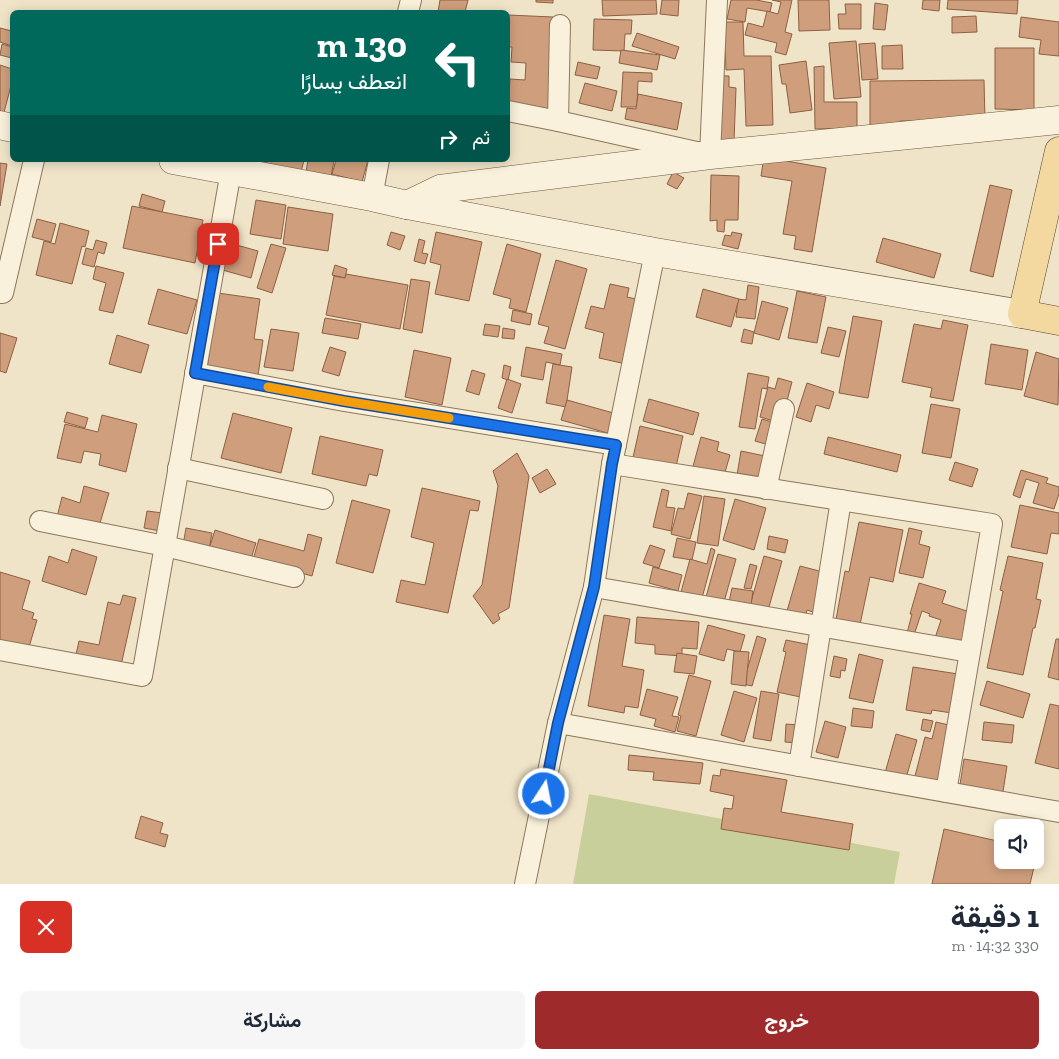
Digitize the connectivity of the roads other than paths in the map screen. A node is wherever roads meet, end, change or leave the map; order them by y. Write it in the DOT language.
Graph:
graph roads {
  1 [pos="717,0"];
  2 [pos="560,25"];
  3 [pos="510,111"];
  4 [pos="558,120"];
  5 [pos="1059,120"];
  6 [pos="1059,151"];
  7 [pos="710,155"];
  8 [pos="34,162"];
  9 [pos="183,162"];
  10 [pos="379,162"];
  11 [pos="230,171"];
  12 [pos="372,197"];
  13 [pos="408,205"];
  14 [pos="655,252"];
  15 [pos="0,293"];
  16 [pos="1022,314"];
  17 [pos="1059,321"];
  18 [pos="195,373"];
  19 [pos="784,409"];
  20 [pos="614,454"];
  21 [pos="178,468"];
  22 [pos="766,488"];
  23 [pos="324,499"];
  24 [pos="841,500"];
  25 [pos="40,521"];
  26 [pos="164,546"];
  27 [pos="294,578"];
  28 [pos="594,587"];
  29 [pos="821,626"];
  30 [pos="0,650"];
  31 [pos="969,652"];
  32 [pos="558,723"];
  33 [pos="799,766"];
  34 [pos="946,792"];
  35 [pos="1059,812"];
  36 [pos="525,884"];
  1 -- 7 [label="street"];
  2 -- 4 [label="street"];
  3 -- 4 [label="street"];
  4 -- 7 [label="street"];
  5 -- 7 [label="main road"];
  6 -- 16 [label="main road"];
  7 -- 13 [label="main road"];
  8 -- 15 [label="street"];
  9 -- 11 [label="main road"];
  10 -- 12 [label="street"];
  11 -- 12 [label="main road"];
  11 -- 18 [label="street"];
  12 -- 13 [label="main road"];
  13 -- 14 [label="main road"];
  14 -- 16 [label="main road"];
  14 -- 20 [label="street"];
  16 -- 17 [label="main road"];
  18 -- 20 [label="street"];
  18 -- 21 [label="street"];
  19 -- 22 [label="street"];
  20 -- 22 [label="street"];
  20 -- 28 [label="street"];
  21 -- 23 [label="street"];
  21 -- 26 [label="street"];
  22 -- 24 [label="street"];
  24 -- 29 [label="street"];
  24 -- 31 [label="street"];
  25 -- 26 [label="street"];
  26 -- 27 [label="street"];
  26 -- 30 [label="street"];
  28 -- 29 [label="street"];
  28 -- 32 [label="street"];
  29 -- 31 [label="street"];
  29 -- 33 [label="street"];
  31 -- 34 [label="street"];
  32 -- 33 [label="street"];
  32 -- 36 [label="street"];
  33 -- 34 [label="street"];
  34 -- 35 [label="street"];
}
